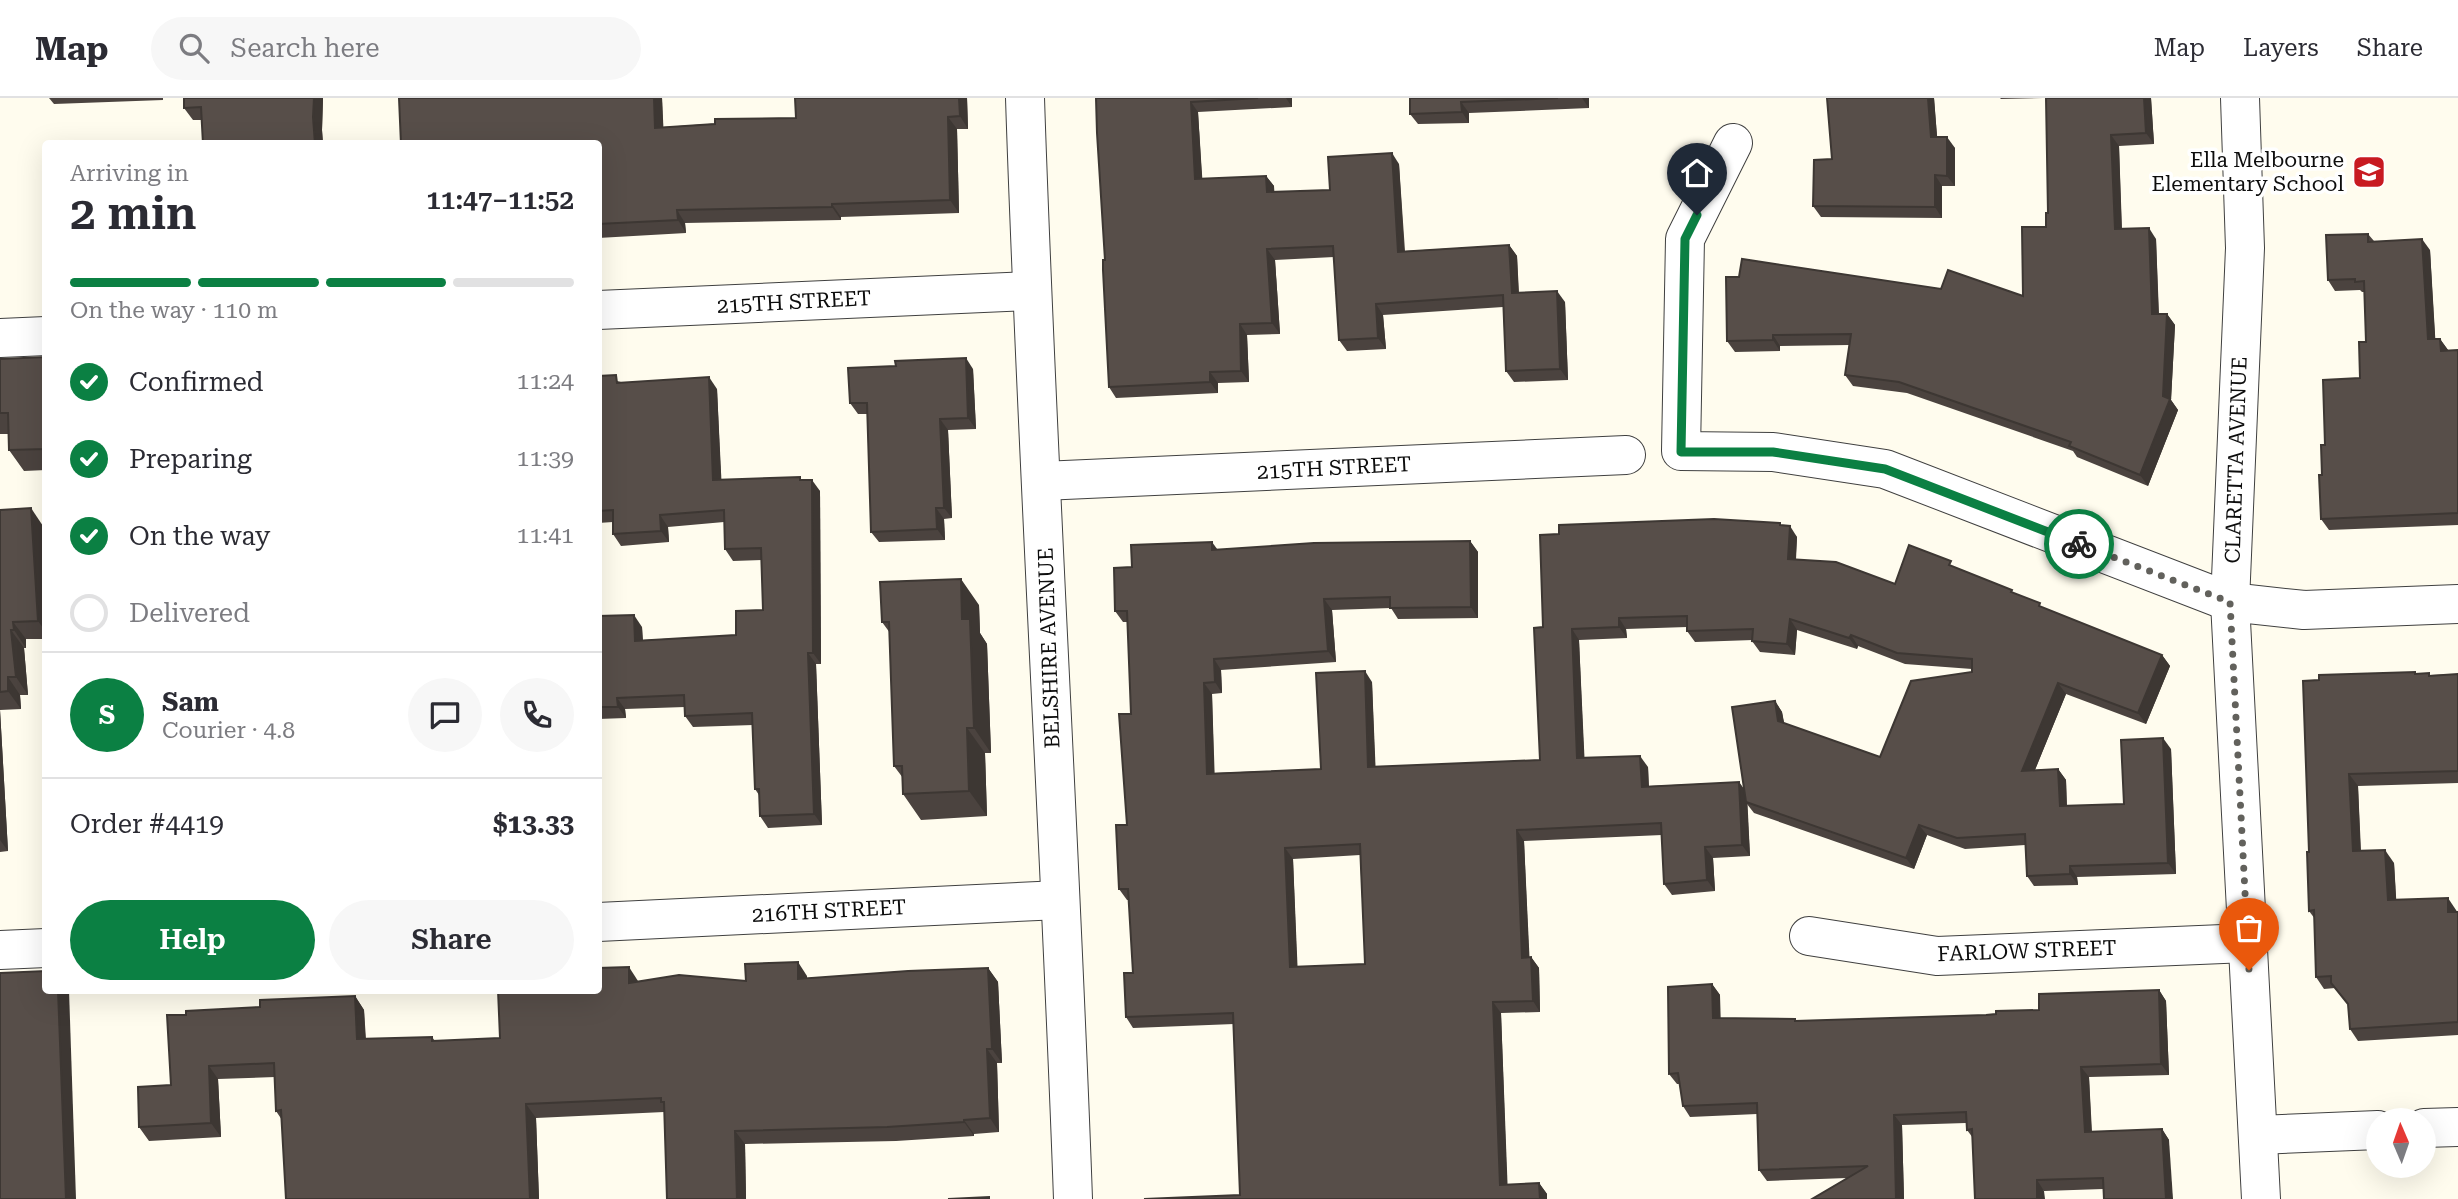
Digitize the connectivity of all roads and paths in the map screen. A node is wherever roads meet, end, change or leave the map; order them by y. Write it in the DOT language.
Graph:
graph roads {
  1 [pos="1025,98"];
  2 [pos="2240,98"];
  3 [pos="1733,143"];
  4 [pos="1031,291"];
  5 [pos="602,310"];
  6 [pos="42,335"];
  7 [pos="0,338"];
  8 [pos="1626,455"];
  9 [pos="1042,481"];
  10 [pos="2230,602"];
  11 [pos="2458,604"];
  12 [pos="1060,900"];
  13 [pos="602,922"];
  14 [pos="1809,936"];
  15 [pos="2248,943"];
  16 [pos="42,948"];
  17 [pos="0,950"];
  18 [pos="2458,1127"];
  19 [pos="2436,1128"];
  20 [pos="2366,1130"];
  21 [pos="2258,1135"];
  22 [pos="1073,1199"];
  23 [pos="2261,1199"];
  1 -- 4 [label="street, BELSHIRE AVENUE"];
  2 -- 10 [label="street, CLARETTA AVENUE"];
  3 -- 10 [label="street"];
  4 -- 5 [label="street, 215TH STREET"];
  4 -- 9 [label="street, BELSHIRE AVENUE"];
  6 -- 7 [label="street"];
  8 -- 9 [label="street, 215TH STREET"];
  9 -- 12 [label="street, BELSHIRE AVENUE"];
  10 -- 11 [label="street"];
  10 -- 15 [label="street, CLARETTA AVENUE"];
  12 -- 13 [label="street, 216TH STREET"];
  12 -- 22 [label="street, BELSHIRE AVENUE"];
  14 -- 15 [label="street, FARLOW STREET"];
  15 -- 21 [label="street, CLARETTA AVENUE"];
  16 -- 17 [label="street"];
  18 -- 19 [label="street"];
  20 -- 21 [label="street"];
  21 -- 23 [label="street, CLARETTA AVENUE"];
}
